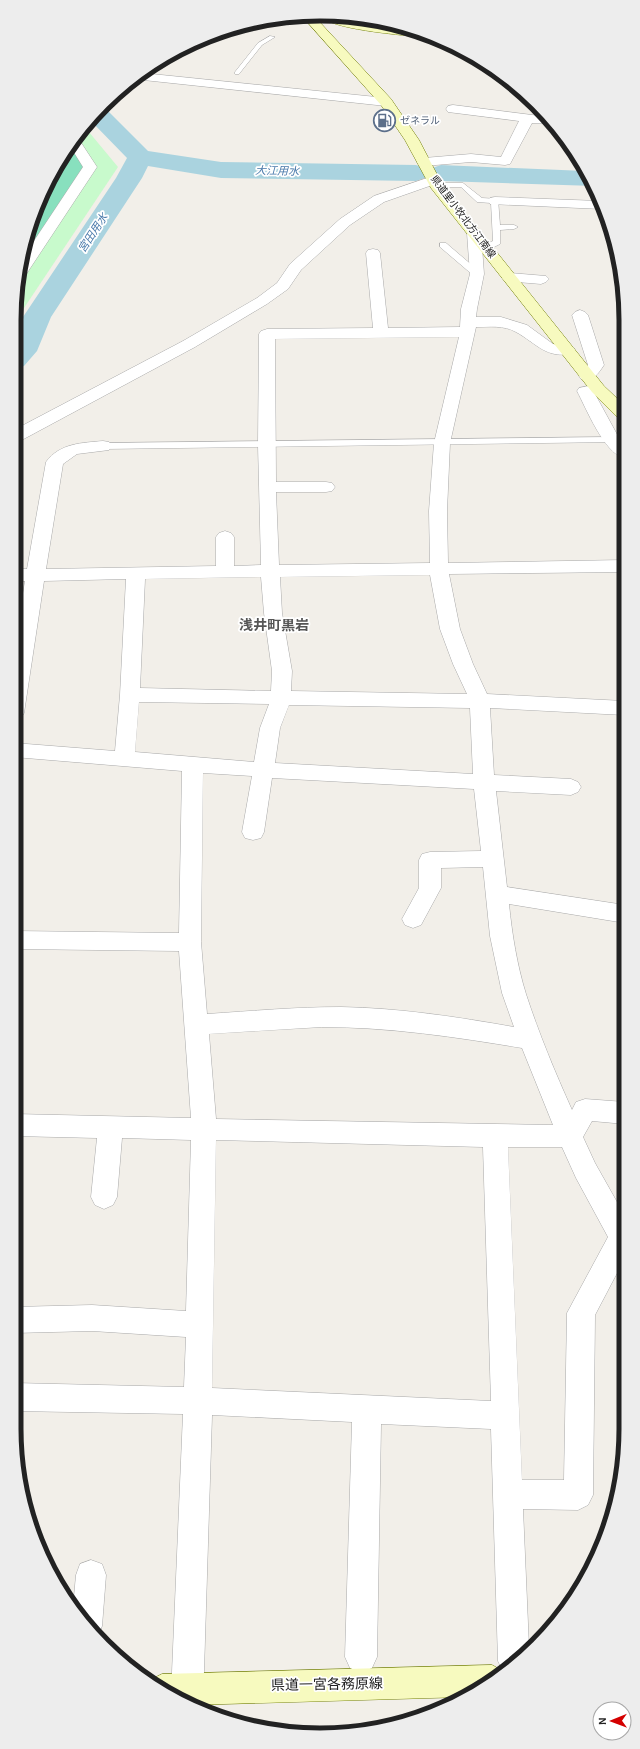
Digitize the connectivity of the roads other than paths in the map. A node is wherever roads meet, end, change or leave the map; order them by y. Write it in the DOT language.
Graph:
graph roads {
  1 [pos="312,21"];
  2 [pos="272,37"];
  3 [pos="222,71"];
  4 [pos="238,73"];
  5 [pos="253,74"];
  6 [pos="146,77"];
  7 [pos="305,81"];
  8 [pos="341,85"];
  9 [pos="386,102"];
  10 [pos="453,109"];
  11 [pos="528,119"];
  12 [pos="543,121"];
  13 [pos="77,147"];
  14 [pos="424,162"];
  15 [pos="434,182"];
  16 [pos="495,201"];
  17 [pos="595,205"];
  18 [pos="514,227"];
  19 [pos="497,228"];
  20 [pos="480,240"];
  21 [pos="443,245"];
  22 [pos="373,253"];
  23 [pos="27,261"];
  24 [pos="477,274"];
  25 [pos="510,278"];
  26 [pos="541,279"];
  27 [pos="283,286"];
  28 [pos="580,315"];
  29 [pos="268,321"];
  30 [pos="468,327"];
  31 [pos="381,333"];
  32 [pos="566,350"];
  33 [pos="587,376"];
  34 [pos="598,389"];
  35 [pos="619,409"];
  36 [pos="21,434"];
  37 [pos="612,440"];
  38 [pos="442,443"];
  39 [pos="266,445"];
  40 [pos="103,446"];
  41 [pos="619,447"];
  42 [pos="267,487"];
  43 [pos="326,487"];
  44 [pos="225,538"];
  45 [pos="619,566"];
  46 [pos="439,570"];
  47 [pos="270,572"];
  48 [pos="224,573"];
  49 [pos="136,574"];
  50 [pos="21,575"];
  51 [pos="36,575"];
  52 [pos="21,669"];
  53 [pos="130,695"];
  54 [pos="281,699"];
  55 [pos="480,701"];
  56 [pos="619,708"];
  57 [pos="21,755"];
  58 [pos="124,759"];
  59 [pos="193,764"];
  60 [pos="264,770"];
  61 [pos="484,781"];
  62 [pos="571,787"];
  63 [pos="253,832"];
  64 [pos="492,859"];
  65 [pos="497,894"];
  66 [pos="619,913"];
  67 [pos="413,919"];
  68 [pos="21,940"];
  69 [pos="190,942"];
  70 [pos="196,1025"];
  71 [pos="530,1040"];
  72 [pos="619,1113"];
  73 [pos="21,1125"];
  74 [pos="111,1127"];
  75 [pos="204,1129"];
  76 [pos="495,1136"];
  77 [pos="570,1136"];
  78 [pos="104,1196"];
  79 [pos="619,1231"];
  80 [pos="619,1243"];
  81 [pos="21,1320"];
  82 [pos="200,1325"];
  83 [pos="21,1397"];
  84 [pos="198,1401"];
  85 [pos="367,1409"];
  86 [pos="505,1416"];
  87 [pos="508,1494"];
  88 [pos="91,1575"];
  89 [pos="88,1617"];
  90 [pos="361,1657"];
  91 [pos="514,1657"];
  92 [pos="480,1681"];
  93 [pos="178,1692"];
  94 [pos="182,1694"];
  1 -- 9 [label="main road, 県道里小牧北方江南線"];
  2 -- 4 [label="lane"];
  3 -- 4 [label="street"];
  4 -- 5 [label="street"];
  6 -- 9 [label="street"];
  7 -- 8 [label="street"];
  9 -- 14 [label="main road, 県道里小牧北方江南線"];
  10 -- 11 [label="street"];
  11 -- 12 [label="street"];
  11 -- 14 [label="street"];
  13 -- 23 [label="street"];
  14 -- 15 [label="main road, 県道里小牧北方江南線"];
  15 -- 16 [label="lane"];
  15 -- 20 [label="main road, 県道里小牧北方江南線"];
  15 -- 27 [label="street"];
  16 -- 17 [label="street"];
  16 -- 19 [label="lane"];
  18 -- 19 [label="lane"];
  19 -- 20 [label="lane"];
  20 -- 24 [label="street"];
  20 -- 25 [label="main road, 県道里小牧北方江南線"];
  21 -- 24 [label="lane"];
  22 -- 31 [label="street"];
  24 -- 30 [label="street"];
  25 -- 26 [label="street"];
  25 -- 32 [label="main road, 県道里小牧北方江南線"];
  27 -- 29 [label="street"];
  27 -- 36 [label="street"];
  28 -- 33 [label="street"];
  29 -- 31 [label="street"];
  29 -- 39 [label="street"];
  30 -- 31 [label="street"];
  30 -- 32 [label="street"];
  30 -- 38 [label="street"];
  32 -- 33 [label="main road, 県道里小牧北方江南線"];
  33 -- 34 [label="main road, 県道里小牧北方江南線"];
  34 -- 35 [label="main road, 県道里小牧北方江南線"];
  34 -- 37 [label="street"];
  37 -- 38 [label="lane"];
  37 -- 41 [label="street"];
  38 -- 39 [label="lane"];
  38 -- 46 [label="street"];
  39 -- 40 [label="lane"];
  39 -- 42 [label="street"];
  40 -- 51 [label="street"];
  42 -- 43 [label="street"];
  42 -- 47 [label="street"];
  44 -- 48 [label="street"];
  45 -- 46 [label="street"];
  46 -- 47 [label="street"];
  46 -- 55 [label="street"];
  47 -- 48 [label="street"];
  47 -- 54 [label="street"];
  48 -- 49 [label="street"];
  49 -- 51 [label="street"];
  49 -- 53 [label="street"];
  50 -- 51 [label="street"];
  51 -- 52 [label="street"];
  53 -- 54 [label="street"];
  53 -- 58 [label="street"];
  54 -- 55 [label="street"];
  54 -- 60 [label="street"];
  55 -- 56 [label="street"];
  55 -- 61 [label="street"];
  57 -- 58 [label="street"];
  58 -- 59 [label="street"];
  59 -- 60 [label="street"];
  59 -- 69 [label="street"];
  60 -- 61 [label="street"];
  60 -- 63 [label="street"];
  61 -- 62 [label="street"];
  61 -- 64 [label="street"];
  64 -- 65 [label="street"];
  64 -- 67 [label="street"];
  65 -- 66 [label="street"];
  65 -- 71 [label="street"];
  68 -- 69 [label="street"];
  69 -- 70 [label="street"];
  70 -- 71 [label="street"];
  70 -- 75 [label="street"];
  71 -- 77 [label="street"];
  72 -- 77 [label="street"];
  73 -- 74 [label="street"];
  74 -- 75 [label="street"];
  74 -- 78 [label="street"];
  75 -- 76 [label="street"];
  75 -- 82 [label="street"];
  76 -- 77 [label="street"];
  76 -- 86 [label="street"];
  77 -- 79 [label="street"];
  80 -- 87 [label="street"];
  81 -- 82 [label="street"];
  82 -- 84 [label="street"];
  83 -- 84 [label="street"];
  84 -- 85 [label="street"];
  84 -- 93 [label="street"];
  85 -- 86 [label="street"];
  85 -- 90 [label="street"];
  86 -- 87 [label="street"];
  87 -- 91 [label="street"];
  88 -- 89 [label="street"];
  92 -- 94 [label="main road, 県道一宮各務原線"];
}
